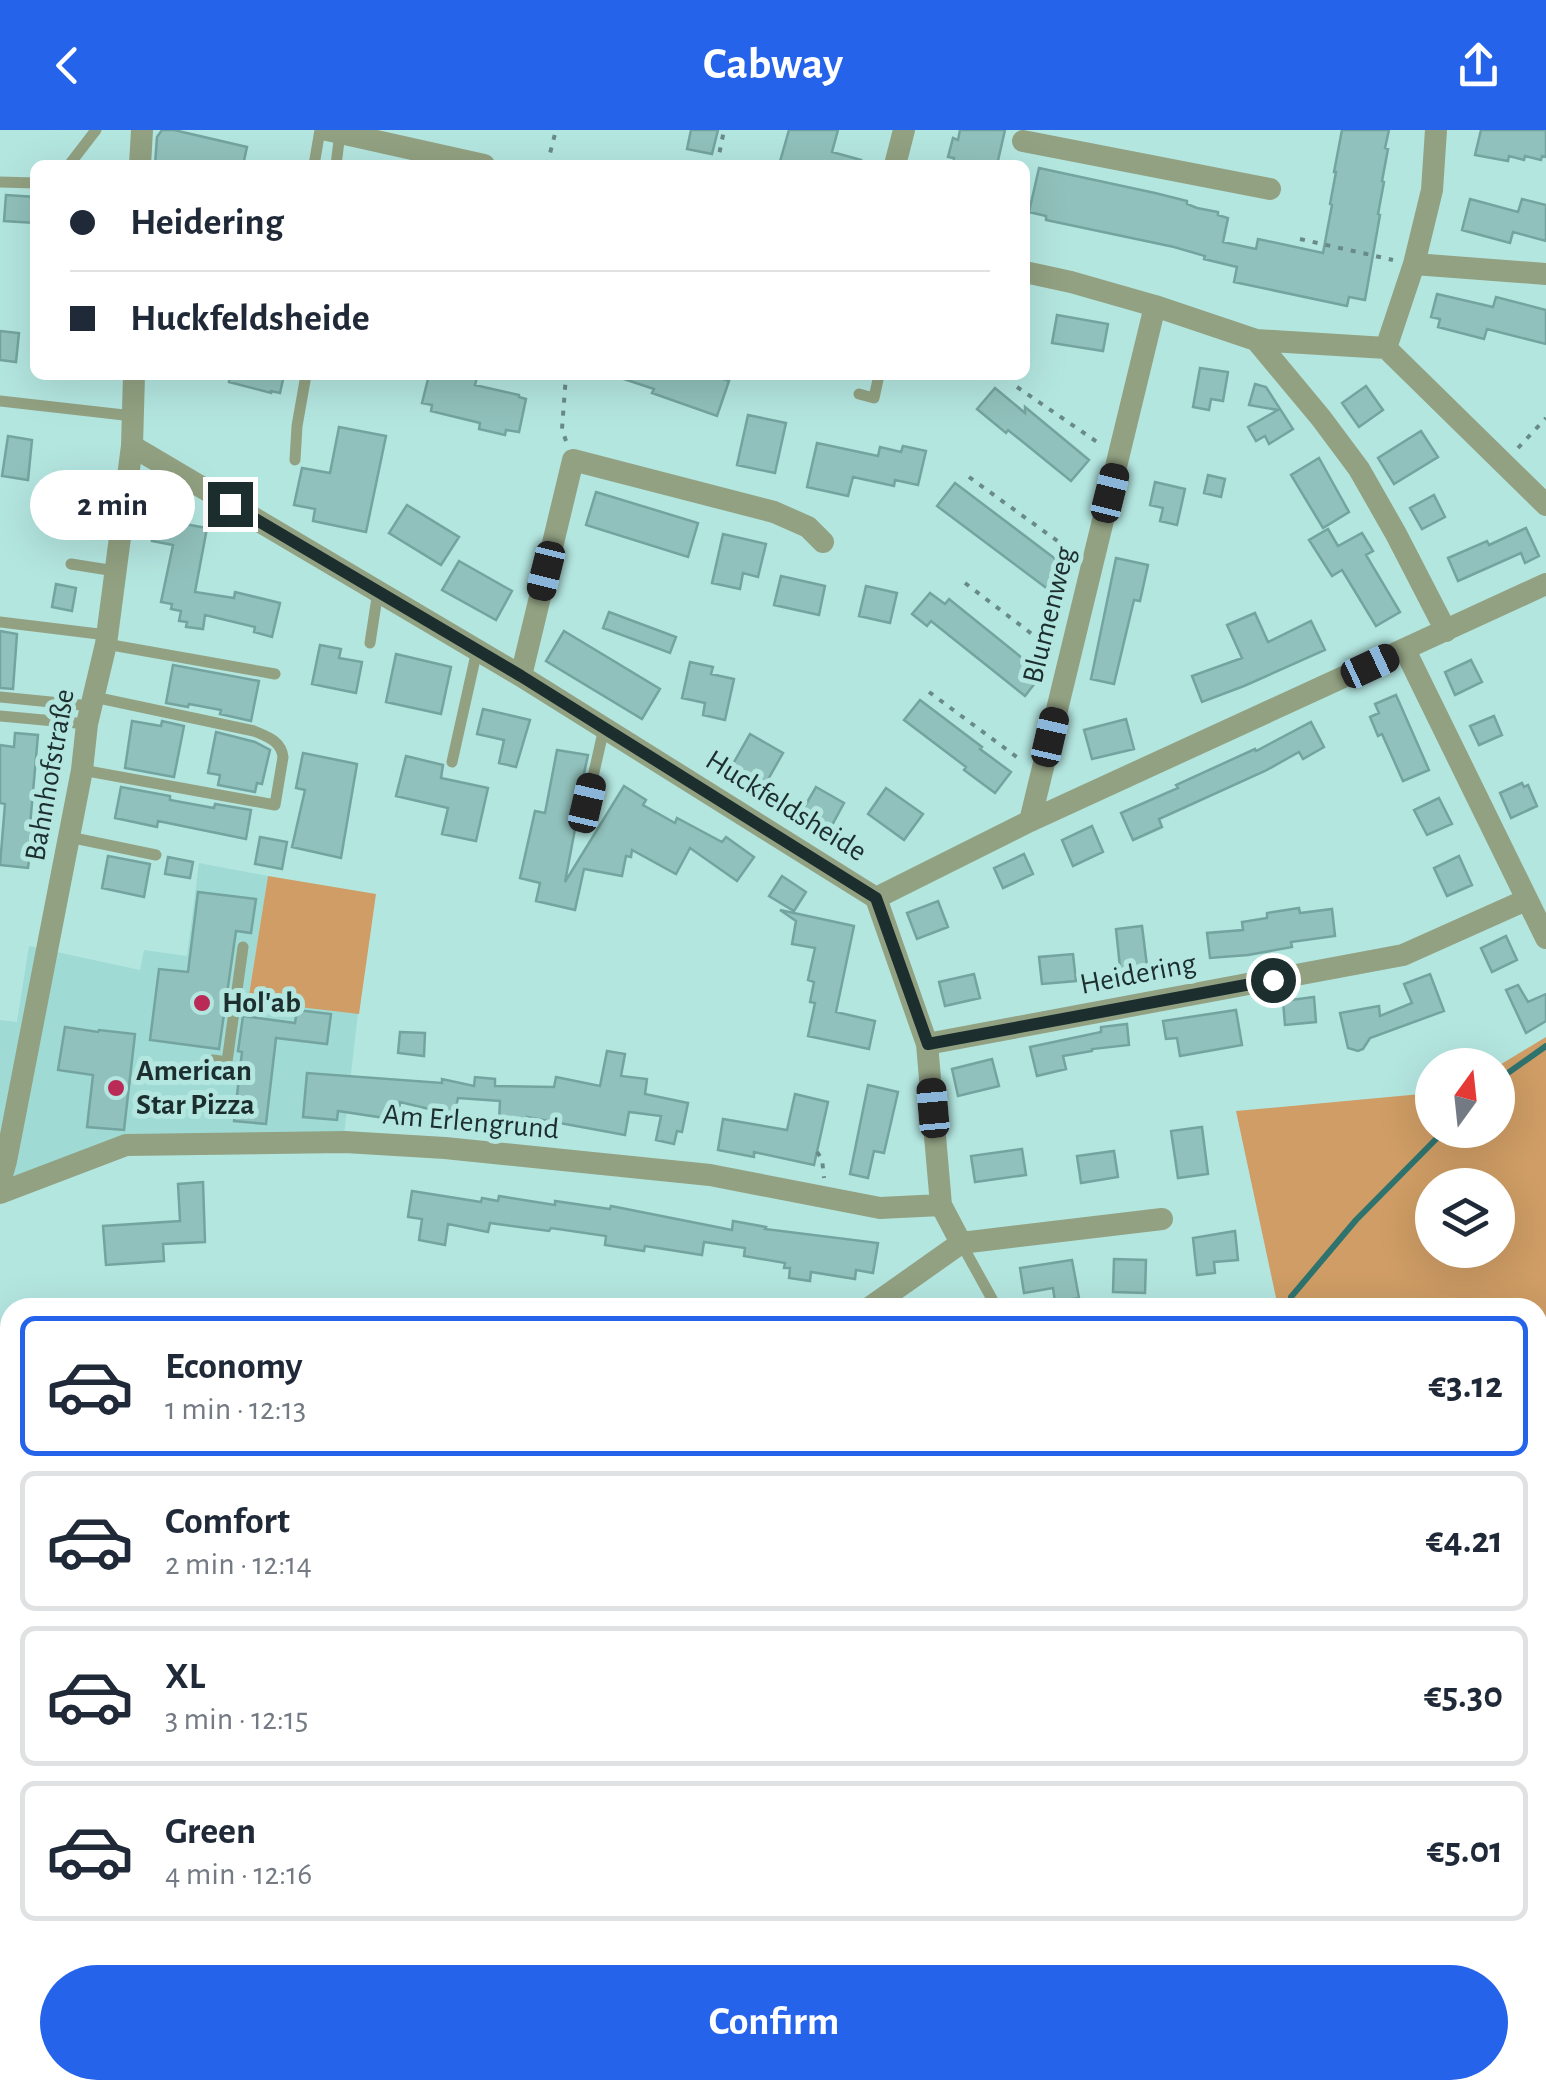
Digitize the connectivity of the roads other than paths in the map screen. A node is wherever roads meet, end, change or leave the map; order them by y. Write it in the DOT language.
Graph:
graph roads {
  1 [pos="96,130"];
  2 [pos="142,130"];
  3 [pos="904,130"];
  4 [pos="1436,130"];
  5 [pos="329,131"];
  6 [pos="1025,136"];
  7 [pos="73,160"];
  8 [pos="140,160"];
  9 [pos="316,160"];
  10 [pos="335,160"];
  11 [pos="461,160"];
  12 [pos="895,160"];
  13 [pos="0,182"];
  14 [pos="30,183"];
  15 [pos="1270,189"];
  16 [pos="1414,264"];
  17 [pos="1030,273"];
  18 [pos="1546,274"];
  19 [pos="1155,306"];
  20 [pos="1256,340"];
  21 [pos="1386,348"];
  22 [pos="134,380"];
  23 [pos="305,380"];
  24 [pos="878,380"];
  25 [pos="859,394"];
  26 [pos="0,402"];
  27 [pos="133,416"];
  28 [pos="132,446"];
  29 [pos="295,460"];
  30 [pos="1546,505"];
  31 [pos="823,542"];
  32 [pos="71,564"];
  33 [pos="115,571"];
  34 [pos="1546,584"];
  35 [pos="378,591"];
  36 [pos="0,622"];
  37 [pos="1446,631"];
  38 [pos="106,640"];
  39 [pos="370,643"];
  40 [pos="477,650"];
  41 [pos="1404,650"];
  42 [pos="275,674"];
  43 [pos="521,676"];
  44 [pos="0,698"];
  45 [pos="90,709"];
  46 [pos="0,716"];
  47 [pos="604,728"];
  48 [pos="452,762"];
  49 [pos="82,770"];
  50 [pos="587,803"];
  51 [pos="1030,821"];
  52 [pos="69,837"];
  53 [pos="156,855"];
  54 [pos="876,898"];
  55 [pos="1526,900"];
  56 [pos="1546,938"];
  57 [pos="243,947"];
  58 [pos="928,1044"];
  59 [pos="213,1060"];
  60 [pos="0,1182"];
  61 [pos="0,1194"];
  62 [pos="941,1205"];
  63 [pos="1162,1219"];
  64 [pos="960,1243"];
  65 [pos="883,1298"];
  66 [pos="991,1298"];
  1 -- 7 [label="lane"];
  2 -- 8 [label="street"];
  3 -- 12 [label="street"];
  4 -- 16 [label="street"];
  5 -- 9 [label="lane"];
  5 -- 10 [label="lane"];
  5 -- 11 [label="street"];
  6 -- 15 [label="street"];
  13 -- 14 [label="lane"];
  16 -- 18 [label="street"];
  16 -- 21 [label="street"];
  17 -- 19 [label="street"];
  19 -- 20 [label="street"];
  19 -- 51 [label="street, Blumenweg"];
  20 -- 21 [label="street"];
  20 -- 37 [label="street"];
  21 -- 30 [label="street"];
  22 -- 27 [label="street, Bahnhofstraße"];
  23 -- 29 [label="lane"];
  24 -- 25 [label="lane"];
  26 -- 27 [label="lane"];
  27 -- 28 [label="street, Bahnhofstraße"];
  28 -- 33 [label="street, Bahnhofstraße"];
  28 -- 35 [label="street, Huckfeldsheide"];
  31 -- 43 [label="street"];
  32 -- 33 [label="lane"];
  33 -- 38 [label="street, Bahnhofstraße"];
  34 -- 37 [label="street, Huckfeldsheide"];
  35 -- 39 [label="lane"];
  35 -- 40 [label="street, Huckfeldsheide"];
  36 -- 38 [label="lane"];
  37 -- 41 [label="street, Huckfeldsheide"];
  38 -- 42 [label="lane"];
  38 -- 45 [label="street, Bahnhofstraße"];
  40 -- 43 [label="street, Huckfeldsheide"];
  40 -- 48 [label="lane"];
  41 -- 51 [label="street, Huckfeldsheide"];
  41 -- 55 [label="street"];
  43 -- 47 [label="street, Huckfeldsheide"];
  44 -- 45 [label="lane"];
  45 -- 46 [label="lane"];
  45 -- 49 [label="street, Bahnhofstraße"];
  45 -- 49 [label="lane"];
  47 -- 50 [label="lane"];
  47 -- 54 [label="street, Huckfeldsheide"];
  49 -- 52 [label="street, Bahnhofstraße"];
  51 -- 54 [label="street, Huckfeldsheide"];
  52 -- 53 [label="lane"];
  52 -- 60 [label="street, Bahnhofstraße"];
  54 -- 58 [label="street"];
  55 -- 56 [label="street"];
  55 -- 58 [label="street, Heidering"];
  57 -- 59 [label="lane"];
  58 -- 62 [label="street"];
  61 -- 62 [label="street, Am Erlengrund"];
  62 -- 64 [label="street"];
  63 -- 64 [label="street"];
  64 -- 65 [label="street"];
  64 -- 66 [label="lane"];
}
